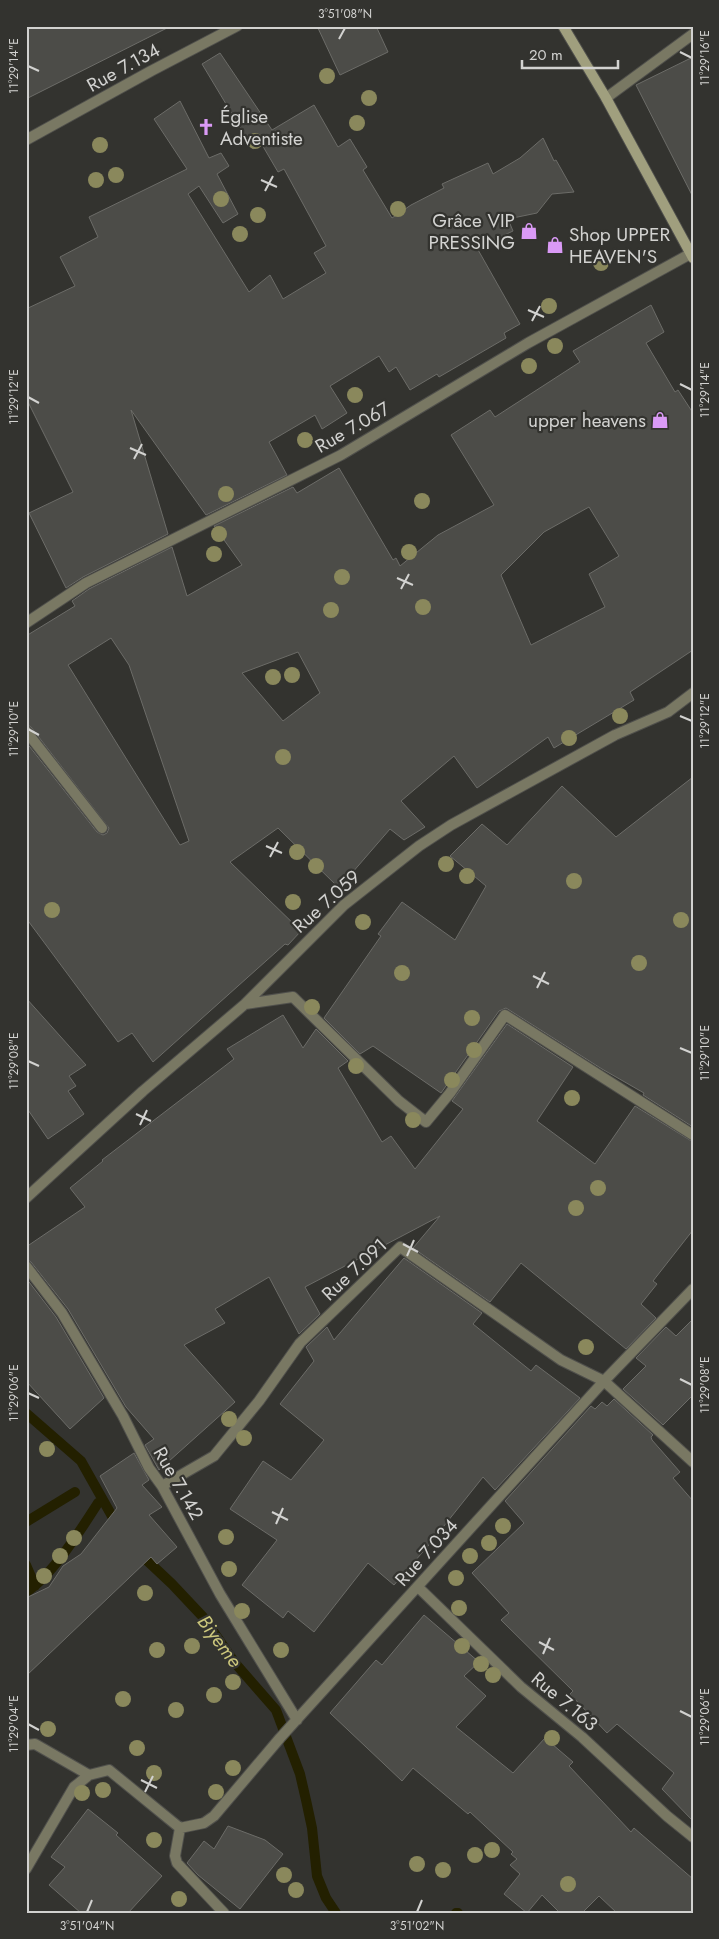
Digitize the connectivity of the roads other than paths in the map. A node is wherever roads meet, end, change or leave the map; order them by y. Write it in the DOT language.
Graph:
graph roads {
  1 [pos="237,26"];
  2 [pos="562,26"];
  3 [pos="693,34"];
  4 [pos="606,98"];
  5 [pos="26,140"];
  6 [pos="692,256"];
  7 [pos="26,622"];
  8 [pos="693,693"];
  9 [pos="26,731"];
  10 [pos="102,828"];
  11 [pos="245,1004"];
  12 [pos="693,1135"];
  13 [pos="26,1198"];
  14 [pos="26,1266"];
  15 [pos="693,1289"];
  16 [pos="604,1381"];
  17 [pos="693,1462"];
  18 [pos="162,1486"];
  19 [pos="418,1587"];
  20 [pos="297,1720"];
  21 [pos="26,1745"];
  22 [pos="89,1775"];
  23 [pos="180,1828"];
  24 [pos="693,1837"];
  25 [pos="26,1869"];
  26 [pos="224,1913"];
  1 -- 5 [label="street, Rue 7.134"];
  2 -- 4 [label="main road"];
  3 -- 4 [label="street"];
  4 -- 6 [label="main road"];
  6 -- 7 [label="street, Rue 7.067"];
  8 -- 11 [label="street, Rue 7.059"];
  9 -- 10 [label="street"];
  11 -- 12 [label="street"];
  11 -- 13 [label="street, Rue 7.059"];
  14 -- 18 [label="street, Rue 7.142"];
  15 -- 16 [label="street, Rue 7.034"];
  16 -- 17 [label="street, Rue 7.091"];
  16 -- 18 [label="street, Rue 7.091"];
  16 -- 19 [label="street, Rue 7.034"];
  18 -- 20 [label="street, Rue 7.142"];
  19 -- 20 [label="street, Rue 7.034"];
  19 -- 24 [label="street, Rue 7.163"];
  20 -- 23 [label="street, Rue 7.034"];
  21 -- 22 [label="street"];
  22 -- 23 [label="street"];
  22 -- 25 [label="street"];
  23 -- 26 [label="street"];
}
